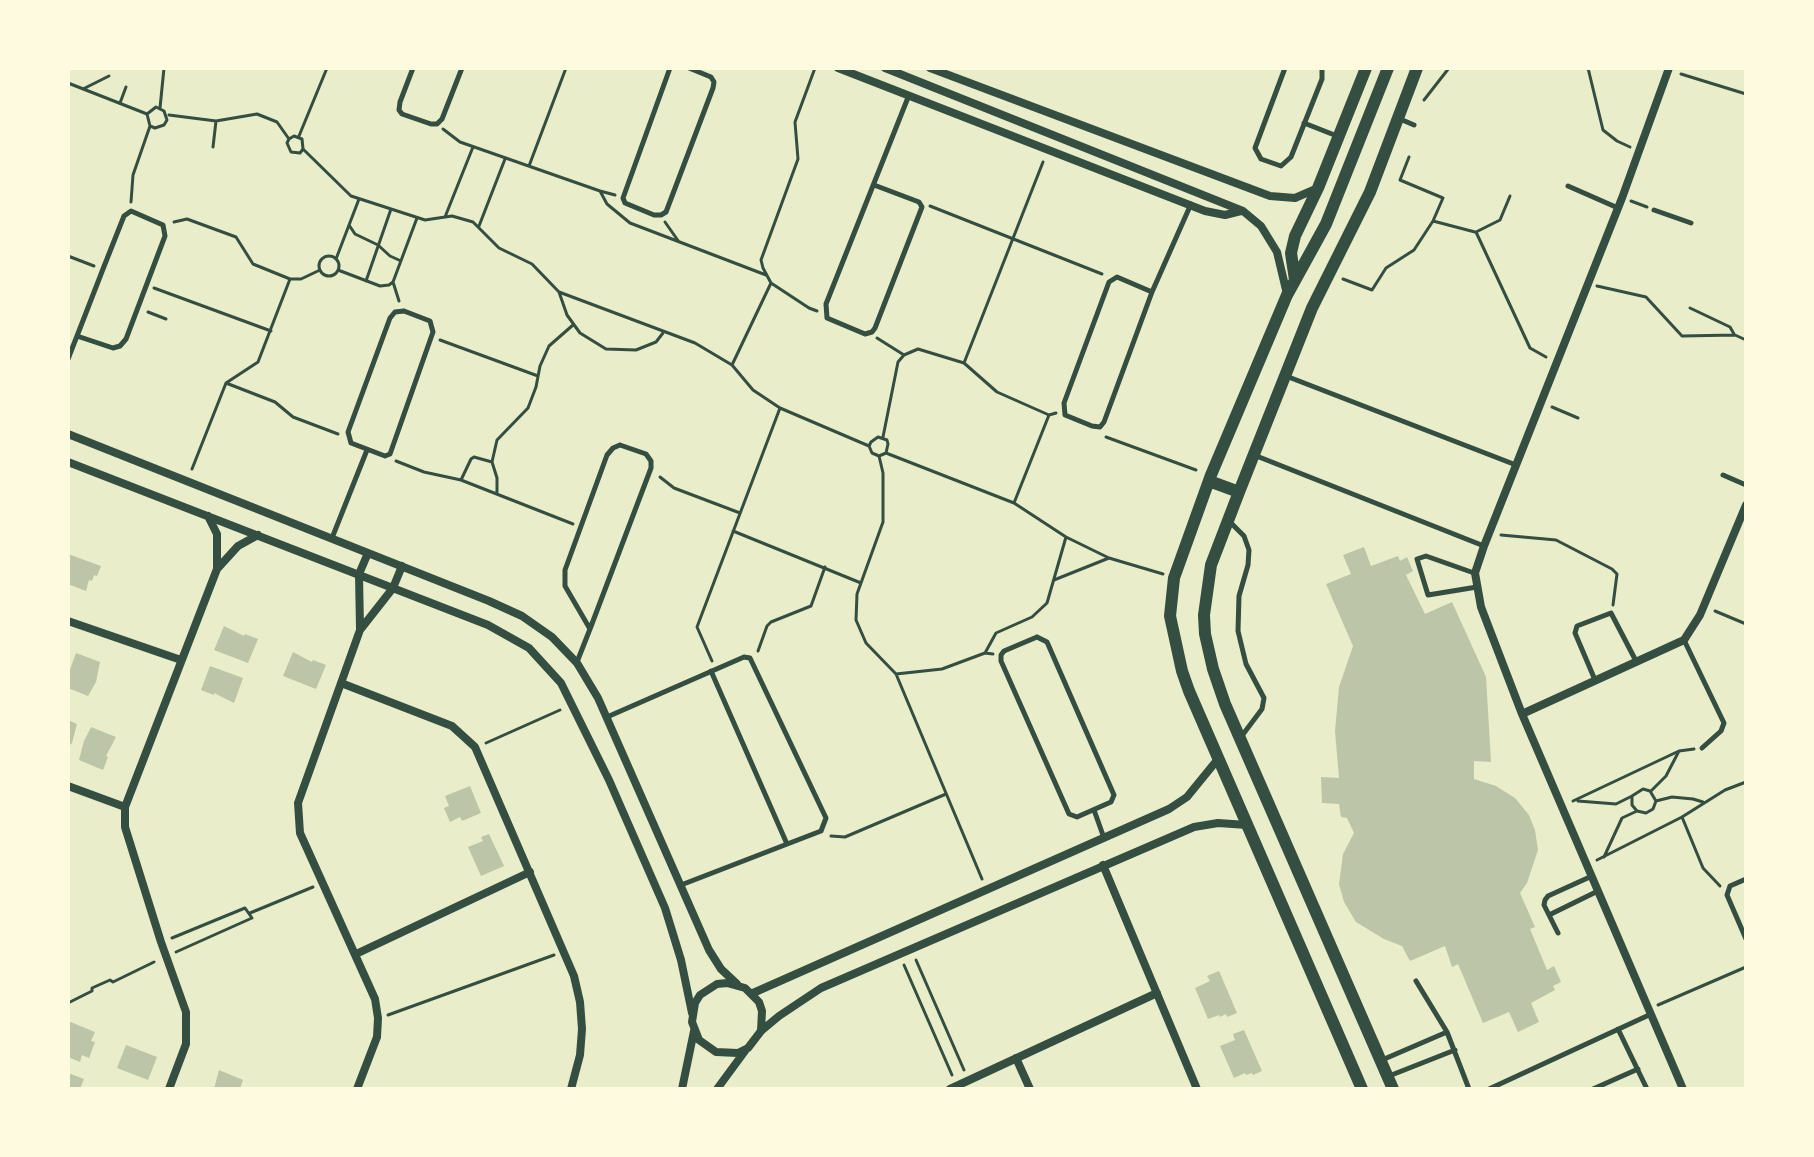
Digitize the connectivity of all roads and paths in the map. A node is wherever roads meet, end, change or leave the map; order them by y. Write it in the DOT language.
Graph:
graph roads {
  1 [pos="164,68"];
  2 [pos="327,68"];
  3 [pos="413,68"];
  4 [pos="462,68"];
  5 [pos="566,68"];
  6 [pos="670,68"];
  7 [pos="689,68"];
  8 [pos="815,68"];
  9 [pos="838,68"];
  10 [pos="885,68"];
  11 [pos="930,68"];
  12 [pos="1285,68"];
  13 [pos="1322,68"];
  14 [pos="1366,68"];
  15 [pos="1388,68"];
  16 [pos="1417,68"];
  17 [pos="1449,68"];
  18 [pos="1588,68"];
  19 [pos="1669,69"];
  20 [pos="109,76"];
  21 [pos="68,83"];
  22 [pos="126,87"];
  23 [pos="83,89"];
  24 [pos="1746,94"];
  25 [pos="909,95"];
  26 [pos="1424,100"];
  27 [pos="120,103"];
  28 [pos="160,108"];
  29 [pos="147,114"];
  30 [pos="167,115"];
  31 [pos="1398,119"];
  32 [pos="216,121"];
  33 [pos="1304,123"];
  34 [pos="437,124"];
  35 [pos="1414,125"];
  36 [pos="150,126"];
  37 [pos="299,136"];
  38 [pos="1339,136"];
  39 [pos="289,139"];
  40 [pos="474,146"];
  41 [pos="213,147"];
  42 [pos="303,149"];
  43 [pos="1048,149"];
  44 [pos="1638,151"];
  45 [pos="505,157"];
  46 [pos="1409,157"];
  47 [pos="529,166"];
  48 [pos="874,185"];
  49 [pos="1568,186"];
  50 [pos="1318,188"];
  51 [pos="600,191"];
  52 [pos="1510,196"];
  53 [pos="623,198"];
  54 [pos="1622,198"];
  55 [pos="359,199"];
  56 [pos="1191,204"];
  57 [pos="922,207"];
  58 [pos="1618,208"];
  59 [pos="391,209"];
  60 [pos="1654,210"];
  61 [pos="131,211"];
  62 [pos="1243,211"];
  63 [pos="661,215"];
  64 [pos="445,217"];
  65 [pos="417,218"];
  66 [pos="1433,221"];
  67 [pos="1691,223"];
  68 [pos="349,225"];
  69 [pos="479,226"];
  70 [pos="166,230"];
  71 [pos="1476,232"];
  72 [pos="1014,238"];
  73 [pos="681,243"];
  74 [pos="378,245"];
  75 [pos="68,256"];
  76 [pos="336,259"];
  77 [pos="401,261"];
  78 [pos="103,269"];
  79 [pos="320,270"];
  80 [pos="338,270"];
  81 [pos="1328,273"];
  82 [pos="766,275"];
  83 [pos="1113,278"];
  84 [pos="290,279"];
  85 [pos="1295,280"];
  86 [pos="366,281"];
  87 [pos="393,282"];
  88 [pos="771,283"];
  89 [pos="1588,284"];
  90 [pos="146,285"];
  91 [pos="559,292"];
  92 [pos="1152,292"];
  93 [pos="1287,295"];
  94 [pos="137,308"];
  95 [pos="1690,308"];
  96 [pos="825,311"];
  97 [pos="395,312"];
  98 [pos="166,319"];
  99 [pos="573,325"];
  100 [pos="271,331"];
  101 [pos="664,332"];
  102 [pos="872,332"];
  103 [pos="1735,335"];
  104 [pos="77,336"];
  105 [pos="432,337"];
  106 [pos="1746,340"];
  107 [pos="904,355"];
  108 [pos="68,359"];
  109 [pos="964,363"];
  110 [pos="1557,363"];
  111 [pos="732,365"];
  112 [pos="1285,375"];
  113 [pos="538,376"];
  114 [pos="226,383"];
  115 [pos="1541,403"];
  116 [pos="780,408"];
  117 [pos="1578,418"];
  118 [pos="1100,427"];
  119 [pos="68,434"];
  120 [pos="883,437"];
  121 [pos="348,438"];
  122 [pos="869,446"];
  123 [pos="367,450"];
  124 [pos="886,453"];
  125 [pos="1253,455"];
  126 [pos="385,456"];
  127 [pos="879,456"];
  128 [pos="68,462"];
  129 [pos="492,462"];
  130 [pos="1516,465"];
  131 [pos="651,468"];
  132 [pos="1723,475"];
  133 [pos="1210,478"];
  134 [pos="187,480"];
  135 [pos="461,480"];
  136 [pos="1746,485"];
  137 [pos="1239,492"];
  138 [pos="497,494"];
  139 [pos="1014,503"];
  140 [pos="1746,505"];
  141 [pos="740,513"];
  142 [pos="208,515"];
  143 [pos="1228,521"];
  144 [pos="580,527"];
  145 [pos="733,531"];
  146 [pos="258,535"];
  147 [pos="1488,535"];
  148 [pos="1066,537"];
  149 [pos="332,538"];
  150 [pos="1484,546"];
  151 [pos="368,553"];
  152 [pos="1109,558"];
  153 [pos="402,566"];
  154 [pos="825,567"];
  155 [pos="217,569"];
  156 [pos="1475,573"];
  157 [pos="359,574"];
  158 [pos="1174,578"];
  159 [pos="1054,580"];
  160 [pos="861,583"];
  161 [pos="1477,587"];
  162 [pos="393,588"];
  163 [pos="1704,606"];
  164 [pos="1611,613"];
  165 [pos="68,621"];
  166 [pos="1746,624"];
  167 [pos="590,629"];
  168 [pos="360,630"];
  169 [pos="1684,640"];
  170 [pos="181,660"];
  171 [pos="754,662"];
  172 [pos="1637,662"];
  173 [pos="577,663"];
  174 [pos="713,670"];
  175 [pos="896,674"];
  176 [pos="1595,681"];
  177 [pos="341,683"];
  178 [pos="573,704"];
  179 [pos="1522,714"];
  180 [pos="606,717"];
  181 [pos="1240,738"];
  182 [pos="475,747"];
  183 [pos="1702,748"];
  184 [pos="1679,751"];
  185 [pos="1218,759"];
  186 [pos="1746,782"];
  187 [pos="68,786"];
  188 [pos="1650,791"];
  189 [pos="946,794"];
  190 [pos="1632,796"];
  191 [pos="1576,800"];
  192 [pos="1656,801"];
  193 [pos="1705,803"];
  194 [pos="125,807"];
  195 [pos="1561,807"];
  196 [pos="1094,810"];
  197 [pos="1637,811"];
  198 [pos="1682,817"];
  199 [pos="1247,825"];
  200 [pos="821,831"];
  201 [pos="1104,838"];
  202 [pos="787,844"];
  203 [pos="1604,857"];
  204 [pos="1103,865"];
  205 [pos="1588,865"];
  206 [pos="530,872"];
  207 [pos="1592,876"];
  208 [pos="1746,879"];
  209 [pos="323,883"];
  210 [pos="680,886"];
  211 [pos="987,890"];
  212 [pos="1727,890"];
  213 [pos="1598,891"];
  214 [pos="250,913"];
  215 [pos="1549,915"];
  216 [pos="1558,933"];
  217 [pos="1746,939"];
  218 [pos="161,942"];
  219 [pos="911,949"];
  220 [pos="565,951"];
  221 [pos="356,954"];
  222 [pos="899,954"];
  223 [pos="166,956"];
  224 [pos="1746,967"];
  225 [pos="1416,981"];
  226 [pos="737,984"];
  227 [pos="753,993"];
  228 [pos="1157,993"];
  229 [pos="68,1003"];
  230 [pos="936,1006"];
  231 [pos="924,1012"];
  232 [pos="1648,1012"];
  233 [pos="692,1013"];
  234 [pos="378,1018"];
  235 [pos="1618,1029"];
  236 [pos="694,1030"];
  237 [pos="761,1031"];
  238 [pos="1447,1032"];
  239 [pos="748,1048"];
  240 [pos="1455,1050"];
  241 [pos="1016,1058"];
  242 [pos="1381,1060"];
  243 [pos="1638,1069"];
  244 [pos="968,1080"];
  245 [pos="1391,1083"];
  246 [pos="954,1088"];
  247 [pos="169,1089"];
  248 [pos="357,1089"];
  249 [pos="571,1089"];
  250 [pos="682,1089"];
  251 [pos="717,1089"];
  252 [pos="1030,1089"];
  253 [pos="1197,1089"];
  254 [pos="1362,1089"];
  255 [pos="1469,1089"];
  256 [pos="1489,1089"];
  257 [pos="1593,1089"];
  258 [pos="1647,1089"];
  259 [pos="1683,1089"];
  1 -- 28 [label="path"];
  2 -- 37 [label="path"];
  3 -- 34 [label="lane"];
  4 -- 34 [label="lane"];
  5 -- 47 [label="path"];
  6 -- 53 [label="lane"];
  7 -- 63 [label="lane"];
  8 -- 82 [label="path"];
  9 -- 25 [label="street"];
  10 -- 62 [label="street"];
  11 -- 50 [label="street"];
  12 -- 33 [label="lane"];
  13 -- 33 [label="lane"];
  14 -- 38 [label="street"];
  15 -- 85 [label="street"];
  16 -- 31 [label="street"];
  17 -- 26 [label="path"];
  18 -- 44 [label="path"];
  19 -- 24 [label="path"];
  19 -- 44 [label="street"];
  20 -- 23 [label="path"];
  21 -- 23 [label="path"];
  22 -- 27 [label="path"];
  23 -- 27 [label="path"];
  25 -- 43 [label="street"];
  25 -- 48 [label="lane"];
  27 -- 29 [label="path"];
  28 -- 29 [label="path"];
  28 -- 30 [label="path"];
  29 -- 36 [label="path"];
  30 -- 32 [label="path"];
  30 -- 36 [label="path"];
  31 -- 35 [label="lane"];
  31 -- 81 [label="street"];
  32 -- 39 [label="path"];
  32 -- 41 [label="path"];
  33 -- 38 [label="lane"];
  34 -- 40 [label="path"];
  36 -- 61 [label="path"];
  37 -- 39 [label="path"];
  37 -- 42 [label="path"];
  38 -- 50 [label="street"];
  39 -- 42 [label="path"];
  40 -- 45 [label="path"];
  40 -- 64 [label="path"];
  42 -- 55 [label="path"];
  43 -- 56 [label="street"];
  43 -- 72 [label="path"];
  44 -- 54 [label="street"];
  45 -- 47 [label="path"];
  45 -- 69 [label="path"];
  46 -- 66 [label="path"];
  47 -- 51 [label="path"];
  48 -- 57 [label="lane"];
  48 -- 96 [label="lane"];
  49 -- 58 [label="lane"];
  50 -- 85 [label="street"];
  51 -- 53 [label="path"];
  51 -- 73 [label="path"];
  52 -- 71 [label="path"];
  53 -- 63 [label="lane"];
  54 -- 58 [label="street"];
  54 -- 60 [label="path"];
  55 -- 59 [label="path"];
  55 -- 68 [label="path"];
  56 -- 62 [label="street"];
  56 -- 92 [label="lane"];
  57 -- 72 [label="path"];
  57 -- 102 [label="lane"];
  58 -- 89 [label="street"];
  59 -- 65 [label="path"];
  59 -- 74 [label="path"];
  60 -- 67 [label="lane"];
  61 -- 70 [label="lane"];
  61 -- 78 [label="lane"];
  62 -- 93 [label="street"];
  63 -- 73 [label="path"];
  64 -- 65 [label="path"];
  64 -- 69 [label="path"];
  65 -- 77 [label="path"];
  66 -- 71 [label="path"];
  66 -- 81 [label="path"];
  68 -- 74 [label="path"];
  68 -- 76 [label="path"];
  69 -- 91 [label="path"];
  70 -- 84 [label="path"];
  70 -- 90 [label="lane"];
  71 -- 110 [label="path"];
  72 -- 83 [label="path"];
  72 -- 109 [label="path"];
  73 -- 82 [label="path"];
  74 -- 77 [label="path"];
  74 -- 86 [label="path"];
  75 -- 78 [label="path"];
  76 -- 79 [label="path"];
  76 -- 80 [label="path"];
  77 -- 87 [label="path"];
  78 -- 104 [label="lane"];
  79 -- 80 [label="path"];
  79 -- 84 [label="path"];
  80 -- 86 [label="path"];
  81 -- 112 [label="street"];
  82 -- 88 [label="path"];
  83 -- 92 [label="lane"];
  83 -- 118 [label="lane"];
  84 -- 100 [label="path"];
  85 -- 93 [label="street"];
  86 -- 87 [label="path"];
  87 -- 97 [label="path"];
  88 -- 96 [label="path"];
  88 -- 111 [label="path"];
  89 -- 103 [label="path"];
  89 -- 110 [label="street"];
  90 -- 94 [label="lane"];
  90 -- 100 [label="path"];
  91 -- 99 [label="path"];
  91 -- 101 [label="path"];
  92 -- 118 [label="lane"];
  93 -- 133 [label="street"];
  94 -- 98 [label="path"];
  94 -- 104 [label="lane"];
  95 -- 103 [label="path"];
  96 -- 102 [label="lane"];
  97 -- 105 [label="lane"];
  97 -- 121 [label="lane"];
  99 -- 101 [label="path"];
  99 -- 113 [label="path"];
  100 -- 114 [label="path"];
  101 -- 111 [label="path"];
  102 -- 107 [label="path"];
  103 -- 106 [label="path"];
  104 -- 108 [label="lane"];
  105 -- 113 [label="path"];
  105 -- 126 [label="lane"];
  107 -- 109 [label="path"];
  107 -- 120 [label="path"];
  109 -- 139 [label="path"];
  110 -- 115 [label="street"];
  111 -- 116 [label="path"];
  112 -- 125 [label="street"];
  112 -- 130 [label="lane"];
  113 -- 129 [label="path"];
  114 -- 121 [label="path"];
  114 -- 134 [label="path"];
  115 -- 117 [label="path"];
  115 -- 130 [label="street"];
  116 -- 122 [label="path"];
  116 -- 141 [label="path"];
  118 -- 133 [label="path"];
  119 -- 134 [label="street"];
  120 -- 122 [label="path"];
  120 -- 124 [label="path"];
  121 -- 123 [label="lane"];
  122 -- 127 [label="path"];
  123 -- 126 [label="lane"];
  123 -- 149 [label="lane"];
  124 -- 127 [label="path"];
  124 -- 139 [label="path"];
  125 -- 137 [label="street"];
  125 -- 150 [label="lane"];
  126 -- 135 [label="path"];
  127 -- 160 [label="path"];
  128 -- 142 [label="street"];
  129 -- 135 [label="path"];
  129 -- 138 [label="path"];
  130 -- 147 [label="street"];
  131 -- 141 [label="path"];
  131 -- 144 [label="lane"];
  131 -- 167 [label="lane"];
  132 -- 136 [label="lane"];
  133 -- 137 [label="street"];
  133 -- 158 [label="street"];
  134 -- 149 [label="street"];
  135 -- 138 [label="path"];
  137 -- 143 [label="street"];
  138 -- 144 [label="path"];
  139 -- 148 [label="path"];
  140 -- 163 [label="street"];
  141 -- 145 [label="path"];
  142 -- 146 [label="street"];
  142 -- 155 [label="street"];
  143 -- 181 [label="street"];
  143 -- 181 [label="lane"];
  144 -- 167 [label="lane"];
  145 -- 154 [label="path"];
  145 -- 174 [label="path"];
  146 -- 155 [label="street"];
  146 -- 157 [label="street"];
  147 -- 150 [label="street"];
  147 -- 164 [label="path"];
  148 -- 152 [label="path"];
  148 -- 159 [label="path"];
  149 -- 151 [label="street"];
  150 -- 156 [label="street"];
  151 -- 153 [label="street"];
  151 -- 157 [label="street"];
  152 -- 158 [label="path"];
  152 -- 159 [label="path"];
  153 -- 162 [label="street"];
  153 -- 173 [label="street"];
  154 -- 160 [label="path"];
  154 -- 171 [label="path"];
  155 -- 170 [label="street"];
  156 -- 161 [label="street"];
  156 -- 161 [label="lane"];
  157 -- 162 [label="street"];
  157 -- 168 [label="street"];
  158 -- 185 [label="street"];
  159 -- 175 [label="path"];
  160 -- 175 [label="path"];
  161 -- 179 [label="street"];
  162 -- 168 [label="street"];
  162 -- 178 [label="street"];
  163 -- 166 [label="path"];
  163 -- 169 [label="street"];
  164 -- 172 [label="lane"];
  164 -- 176 [label="lane"];
  165 -- 170 [label="street"];
  167 -- 173 [label="lane"];
  168 -- 177 [label="street"];
  169 -- 172 [label="street"];
  169 -- 183 [label="lane"];
  170 -- 194 [label="street"];
  171 -- 174 [label="lane"];
  171 -- 200 [label="lane"];
  172 -- 176 [label="street"];
  173 -- 180 [label="street"];
  174 -- 180 [label="lane"];
  174 -- 202 [label="lane"];
  175 -- 189 [label="path"];
  176 -- 179 [label="street"];
  177 -- 182 [label="street"];
  177 -- 209 [label="street"];
  178 -- 182 [label="path"];
  178 -- 233 [label="street"];
  179 -- 195 [label="street"];
  180 -- 210 [label="street"];
  181 -- 242 [label="street"];
  182 -- 206 [label="street"];
  183 -- 184 [label="path"];
  184 -- 188 [label="path"];
  184 -- 191 [label="path"];
  185 -- 199 [label="street"];
  185 -- 201 [label="street"];
  186 -- 193 [label="path"];
  187 -- 194 [label="street"];
  188 -- 190 [label="path"];
  188 -- 192 [label="path"];
  189 -- 200 [label="path"];
  189 -- 211 [label="path"];
  190 -- 191 [label="path"];
  190 -- 197 [label="path"];
  191 -- 195 [label="path"];
  192 -- 193 [label="path"];
  192 -- 197 [label="path"];
  193 -- 198 [label="path"];
  194 -- 218 [label="street"];
  195 -- 205 [label="street"];
  196 -- 196 [label="lane"];
  196 -- 201 [label="lane"];
  197 -- 203 [label="path"];
  198 -- 203 [label="path"];
  198 -- 212 [label="path"];
  199 -- 204 [label="street"];
  199 -- 254 [label="street"];
  200 -- 202 [label="lane"];
  201 -- 211 [label="street"];
  202 -- 210 [label="lane"];
  203 -- 205 [label="path"];
  204 -- 219 [label="street"];
  204 -- 228 [label="street"];
  205 -- 207 [label="street"];
  206 -- 220 [label="street"];
  206 -- 221 [label="street"];
  207 -- 213 [label="street"];
  207 -- 215 [label="lane"];
  208 -- 212 [label="lane"];
  209 -- 214 [label="path"];
  209 -- 221 [label="street"];
  210 -- 226 [label="street"];
  211 -- 227 [label="street"];
  212 -- 217 [label="lane"];
  213 -- 215 [label="lane"];
  213 -- 232 [label="street"];
  214 -- 218 [label="path"];
  214 -- 223 [label="path"];
  215 -- 216 [label="lane"];
  218 -- 223 [label="street"];
  219 -- 222 [label="street"];
  219 -- 230 [label="path"];
  220 -- 234 [label="path"];
  220 -- 249 [label="street"];
  221 -- 234 [label="street"];
  222 -- 231 [label="path"];
  222 -- 237 [label="street"];
  223 -- 229 [label="path"];
  223 -- 247 [label="street"];
  224 -- 232 [label="path"];
  225 -- 238 [label="lane"];
  226 -- 227 [label="street"];
  226 -- 233 [label="street"];
  227 -- 237 [label="street"];
  228 -- 241 [label="street"];
  228 -- 253 [label="street"];
  230 -- 231 [label="path"];
  230 -- 244 [label="path"];
  231 -- 246 [label="path"];
  232 -- 235 [label="lane"];
  232 -- 259 [label="street"];
  233 -- 236 [label="street"];
  234 -- 248 [label="street"];
  235 -- 243 [label="lane"];
  235 -- 256 [label="lane"];
  236 -- 239 [label="street"];
  236 -- 250 [label="street"];
  237 -- 239 [label="street"];
  238 -- 240 [label="lane"];
  238 -- 242 [label="lane"];
  239 -- 251 [label="street"];
  240 -- 245 [label="lane"];
  240 -- 255 [label="lane"];
  241 -- 244 [label="street"];
  241 -- 252 [label="street"];
  242 -- 245 [label="street"];
  243 -- 257 [label="lane"];
  243 -- 258 [label="lane"];
  244 -- 246 [label="street"];
}
